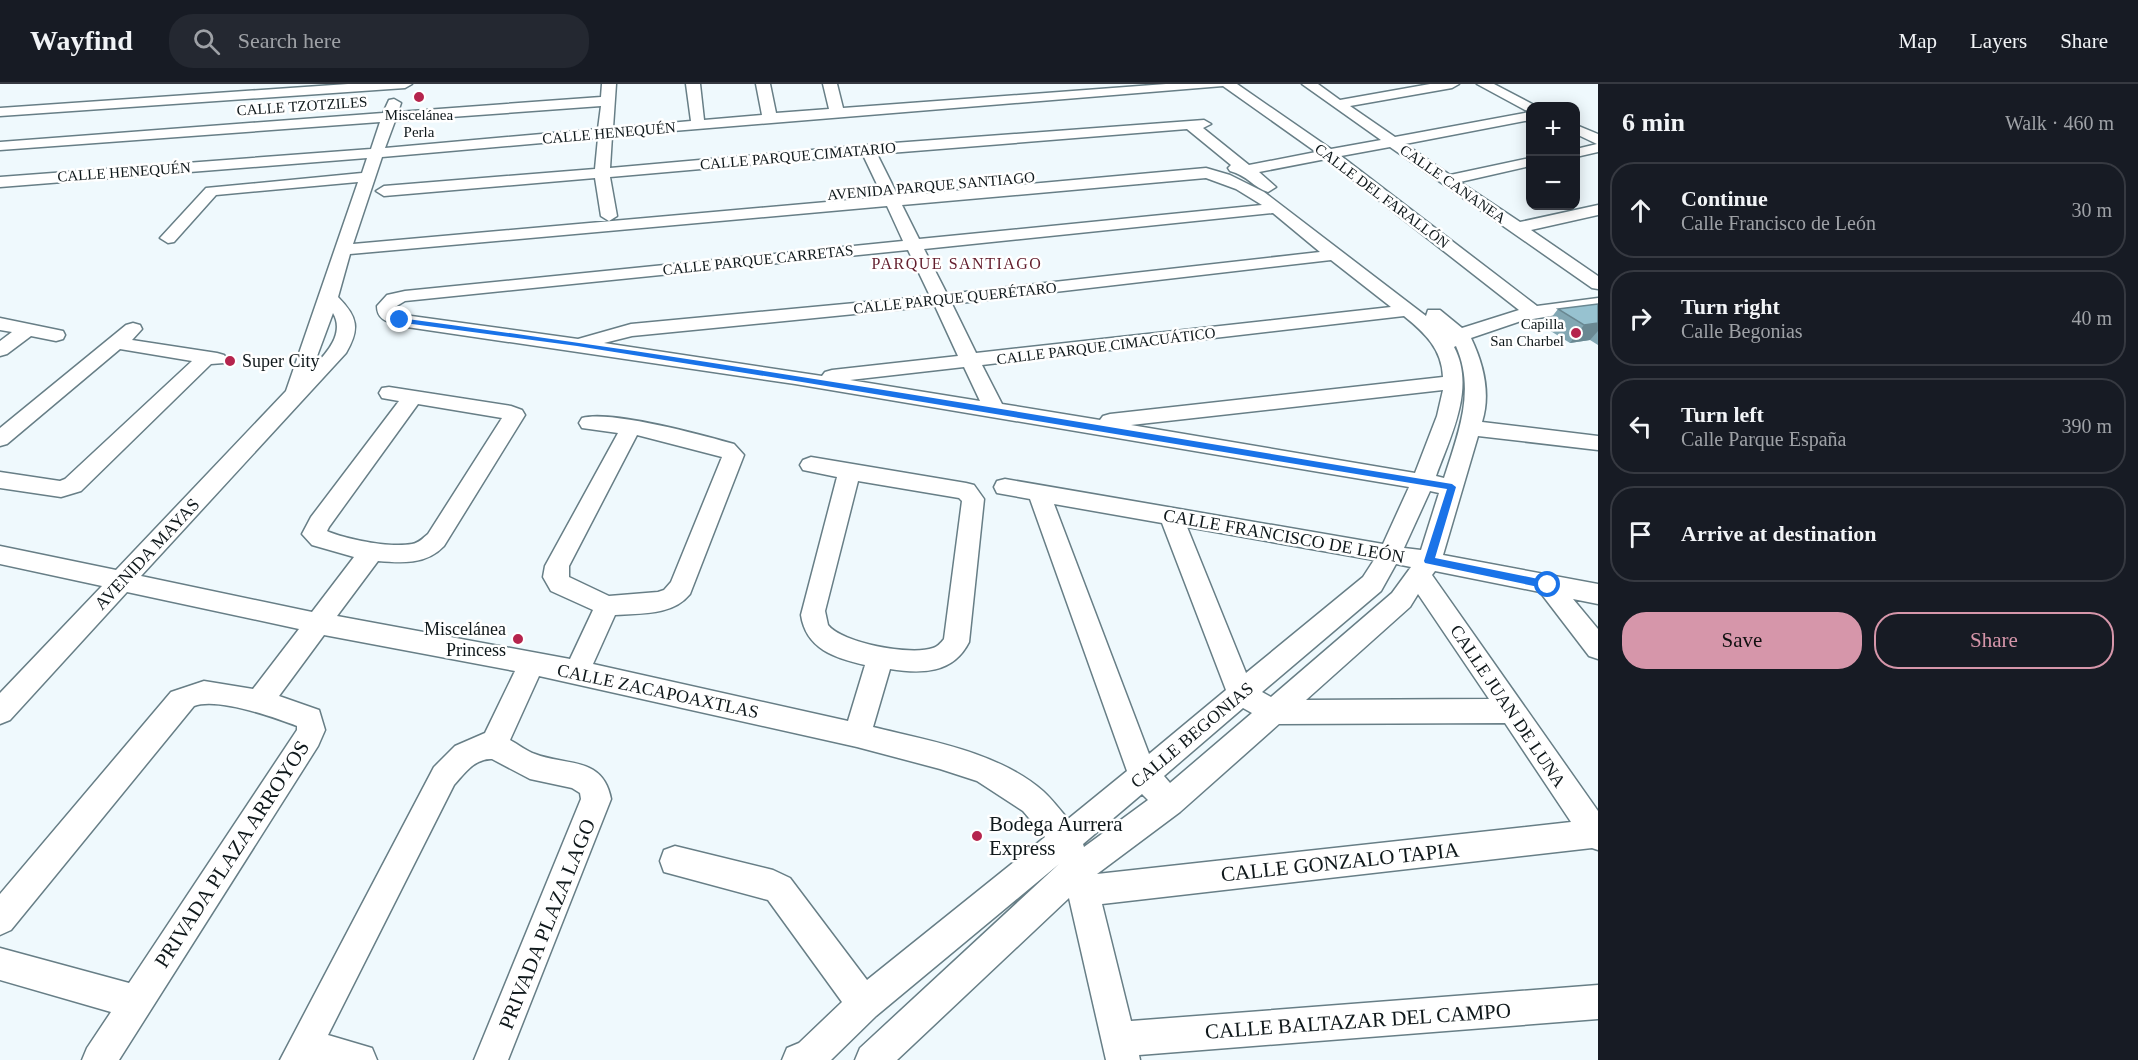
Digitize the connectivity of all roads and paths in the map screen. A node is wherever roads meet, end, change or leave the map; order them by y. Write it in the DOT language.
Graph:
graph roads {
  1 [pos="156,84"];
  2 [pos="403,84"];
  3 [pos="609,84"];
  4 [pos="693,84"];
  5 [pos="763,84"];
  6 [pos="830,84"];
  7 [pos="994,84"];
  8 [pos="1061,84"];
  9 [pos="1218,84"];
  10 [pos="1228,84"];
  11 [pos="1309,84"];
  12 [pos="1452,84"];
  13 [pos="1484,84"];
  14 [pos="1139,87"];
  15 [pos="1075,96"];
  16 [pos="1009,100"];
  17 [pos="144,101"];
  18 [pos="607,102"];
  19 [pos="1338,104"];
  20 [pos="1526,105"];
  21 [pos="0,112"];
  22 [pos="837,113"];
  23 [pos="388,116"];
  24 [pos="1526,117"];
  25 [pos="770,118"];
  26 [pos="1212,124"];
  27 [pos="698,125"];
  28 [pos="1190,125"];
  29 [pos="1580,131"];
  30 [pos="606,134"];
  31 [pos="1598,140"];
  32 [pos="1392,141"];
  33 [pos="0,146"];
  34 [pos="1598,148"];
  35 [pos="867,149"];
  36 [pos="1580,152"];
  37 [pos="375,153"];
  38 [pos="1327,153"];
  39 [pos="1526,163"];
  40 [pos="1246,170"];
  41 [pos="602,174"];
  42 [pos="367,177"];
  43 [pos="1448,180"];
  44 [pos="0,182"];
  45 [pos="384,191"];
  46 [pos="890,195"];
  47 [pos="1276,208"];
  48 [pos="1598,210"];
  49 [pos="609,216"];
  50 [pos="1517,228"];
  51 [pos="168,238"];
  52 [pos="915,244"];
  53 [pos="344,245"];
  54 [pos="1334,255"];
  55 [pos="1598,284"];
  56 [pos="329,298"];
  57 [pos="942,300"];
  58 [pos="1598,303"];
  59 [pos="1409,310"];
  60 [pos="1533,312"];
  61 [pos="0,324"];
  62 [pos="28,329"];
  63 [pos="133,329"];
  64 [pos="56,334"];
  65 [pos="1452,340"];
  66 [pos="116,343"];
  67 [pos="577,344"];
  68 [pos="0,350"];
  69 [pos="972,361"];
  70 [pos="802,379"];
  71 [pos="1454,382"];
  72 [pos="389,393"];
  73 [pos="293,396"];
  74 [pos="413,397"];
  75 [pos="994,411"];
  76 [pos="589,423"];
  77 [pos="1081,424"];
  78 [pos="631,427"];
  79 [pos="1470,428"];
  80 [pos="0,439"];
  81 [pos="1598,443"];
  82 [pos="811,465"];
  83 [pos="849,472"];
  84 [pos="1423,482"];
  85 [pos="5,486"];
  86 [pos="1005,487"];
  87 [pos="1452,487"];
  88 [pos="1039,494"];
  89 [pos="1171,517"];
  90 [pos="372,551"];
  91 [pos="1391,554"];
  92 [pos="0,555"];
  93 [pos="1424,568"];
  94 [pos="121,582"];
  95 [pos="1548,585"];
  96 [pos="1598,594"];
  97 [pos="607,606"];
  98 [pos="317,623"];
  99 [pos="1598,648"];
  100 [pos="880,657"];
  101 [pos="532,664"];
  102 [pos="577,672"];
  103 [pos="1241,693"];
  104 [pos="258,703"];
  105 [pos="1511,711"];
  106 [pos="0,712"];
  107 [pos="1273,712"];
  108 [pos="857,735"];
  109 [pos="494,746"];
  110 [pos="1143,776"];
  111 [pos="1170,802"];
  112 [pos="1597,834"];
  113 [pos="1066,839"];
  114 [pos="675,861"];
  115 [pos="1080,880"];
  116 [pos="0,919"];
  117 [pos="0,964"];
  118 [pos="136,1002"];
  119 [pos="1598,1002"];
  120 [pos="864,1004"];
  121 [pos="1121,1050"];
  122 [pos="300,1053"];
  123 [pos="99,1060"];
  124 [pos="360,1060"];
  125 [pos="491,1060"];
  126 [pos="799,1060"];
  127 [pos="872,1060"];
  1 -- 17 [label="street"];
  2 -- 17 [label="street"];
  2 -- 23 [label="street, AVENIDA MAYAS"];
  3 -- 18 [label="street"];
  4 -- 27 [label="street"];
  5 -- 25 [label="street"];
  6 -- 22 [label="street"];
  7 -- 16 [label="street"];
  8 -- 15 [label="street"];
  9 -- 14 [label="street, CALLE HENEQUÉN"];
  10 -- 38 [label="street, CALLE DEL FARALLÓN"];
  11 -- 19 [label="street, CALLE CANANEA"];
  12 -- 19 [label="street"];
  13 -- 20 [label="street"];
  14 -- 15 [label="street, CALLE HENEQUÉN"];
  15 -- 16 [label="street, CALLE HENEQUÉN"];
  16 -- 22 [label="street, CALLE HENEQUÉN"];
  17 -- 21 [label="street"];
  18 -- 23 [label="street, CALLE TZOTZILES"];
  18 -- 30 [label="street"];
  19 -- 32 [label="street, CALLE CANANEA"];
  22 -- 25 [label="street, CALLE HENEQUÉN"];
  23 -- 33 [label="street, CALLE TZOTZILES"];
  23 -- 37 [label="street, AVENIDA MAYAS"];
  24 -- 32 [label="street"];
  25 -- 27 [label="street, CALLE HENEQUÉN"];
  26 -- 28 [label="street, CALLE PARQUE CIMATARIO"];
  27 -- 30 [label="street, CALLE HENEQUÉN"];
  28 -- 35 [label="street, CALLE PARQUE CIMATARIO"];
  28 -- 40 [label="street"];
  29 -- 31 [label="street"];
  30 -- 37 [label="street, CALLE HENEQUÉN"];
  30 -- 41 [label="street"];
  32 -- 38 [label="street"];
  32 -- 43 [label="street, CALLE CANANEA"];
  34 -- 36 [label="street"];
  35 -- 41 [label="street, CALLE PARQUE CIMATARIO"];
  35 -- 46 [label="street"];
  37 -- 42 [label="street, AVENIDA MAYAS"];
  37 -- 44 [label="street, CALLE HENEQUÉN"];
  38 -- 40 [label="street"];
  38 -- 60 [label="street, CALLE DEL FARALLÓN"];
  39 -- 43 [label="street"];
  40 -- 46 [label="street, AVENIDA PARQUE SANTIAGO"];
  40 -- 65 [label="street, AVENIDA PARQUE SANTIAGO"];
  41 -- 45 [label="street, CALLE PARQUE CIMATARIO"];
  41 -- 49 [label="street"];
  42 -- 51 [label="street"];
  42 -- 53 [label="street, AVENIDA MAYAS"];
  43 -- 50 [label="street, CALLE CANANEA"];
  46 -- 47 [label="street, AVENIDA PARQUE SANTIAGO"];
  46 -- 49 [label="street, AVENIDA PARQUE SANTIAGO"];
  46 -- 52 [label="street"];
  46 -- 53 [label="street, AVENIDA PARQUE SANTIAGO"];
  47 -- 52 [label="street, CALLE PARQUE CARRETAS"];
  47 -- 54 [label="street, AVENIDA PARQUE SANTIAGO"];
  48 -- 50 [label="street"];
  49 -- 53 [label="street, AVENIDA PARQUE SANTIAGO"];
  50 -- 55 [label="street, CALLE CANANEA"];
  52 -- 57 [label="street"];
  52 -- 67 [label="street, CALLE PARQUE CARRETAS"];
  53 -- 56 [label="street, AVENIDA MAYAS"];
  54 -- 57 [label="street, CALLE PARQUE QUERÉTARO"];
  54 -- 59 [label="street, AVENIDA PARQUE SANTIAGO"];
  56 -- 73 [label="street, AVENIDA MAYAS"];
  56 -- 73 [label="street, AVENIDA MAYAS"];
  57 -- 67 [label="street, CALLE PARQUE QUERÉTARO"];
  57 -- 69 [label="street"];
  58 -- 60 [label="street"];
  59 -- 65 [label="street, AVENIDA PARQUE SANTIAGO"];
  59 -- 69 [label="street, CALLE PARQUE CIMACUÁTICO"];
  60 -- 65 [label="street"];
  61 -- 62 [label="street"];
  62 -- 64 [label="street"];
  62 -- 68 [label="street"];
  63 -- 66 [label="street"];
  65 -- 71 [label="street, CALLE BEGONIAS"];
  65 -- 79 [label="street, CALLE BEGONIAS"];
  66 -- 80 [label="street"];
  66 -- 85 [label="street"];
  67 -- 70 [label="street"];
  69 -- 70 [label="street, CALLE PARQUE CIMACUÁTICO"];
  69 -- 75 [label="street"];
  70 -- 75 [label="street"];
  71 -- 77 [label="street"];
  71 -- 84 [label="street, CALLE BEGONIAS"];
  72 -- 74 [label="street"];
  73 -- 94 [label="street, AVENIDA MAYAS"];
  74 -- 90 [label="street"];
  74 -- 90 [label="street"];
  75 -- 77 [label="street"];
  76 -- 78 [label="street"];
  77 -- 84 [label="street"];
  78 -- 97 [label="street"];
  78 -- 97 [label="street"];
  79 -- 81 [label="street"];
  79 -- 87 [label="street, CALLE BEGONIAS"];
  82 -- 83 [label="street"];
  83 -- 100 [label="street"];
  83 -- 100 [label="street"];
  84 -- 87 [label="street"];
  84 -- 91 [label="street, CALLE BEGONIAS"];
  86 -- 88 [label="street, CALLE FRANCISCO DE LEÓN"];
  87 -- 93 [label="street, CALLE BEGONIAS"];
  88 -- 89 [label="street, CALLE FRANCISCO DE LEÓN"];
  88 -- 110 [label="street"];
  89 -- 91 [label="street, CALLE FRANCISCO DE LEÓN"];
  89 -- 103 [label="street"];
  90 -- 98 [label="street"];
  91 -- 93 [label="street, CALLE FRANCISCO DE LEÓN"];
  91 -- 103 [label="street, CALLE BEGONIAS"];
  92 -- 94 [label="street, CALLE ZACAPOAXTLAS"];
  93 -- 95 [label="street, CALLE FRANCISCO DE LEÓN"];
  93 -- 105 [label="street, CALLE JUAN DE LUNA"];
  93 -- 107 [label="street, CALLE BEGONIAS"];
  94 -- 98 [label="street, CALLE ZACAPOAXTLAS"];
  94 -- 106 [label="street, AVENIDA MAYAS"];
  95 -- 96 [label="street, CALLE FRANCISCO DE LEÓN"];
  95 -- 99 [label="street"];
  97 -- 102 [label="street"];
  98 -- 101 [label="street, CALLE ZACAPOAXTLAS"];
  98 -- 104 [label="street"];
  100 -- 108 [label="street"];
  101 -- 102 [label="street, CALLE ZACAPOAXTLAS"];
  101 -- 109 [label="street"];
  102 -- 108 [label="street, CALLE ZACAPOAXTLAS"];
  103 -- 107 [label="street"];
  103 -- 110 [label="street, CALLE BEGONIAS"];
  104 -- 116 [label="street, PRIVADA PLAZA ARROYOS"];
  104 -- 118 [label="street, PRIVADA PLAZA ARROYOS"];
  105 -- 107 [label="street"];
  105 -- 112 [label="street, CALLE JUAN DE LUNA"];
  107 -- 111 [label="street, CALLE BEGONIAS"];
  108 -- 113 [label="street, CALLE ZACAPOAXTLAS"];
  109 -- 122 [label="street"];
  109 -- 125 [label="street, PRIVADA PLAZA LAGO"];
  110 -- 111 [label="street"];
  110 -- 113 [label="street, CALLE BEGONIAS"];
  111 -- 115 [label="street, CALLE BEGONIAS"];
  112 -- 115 [label="street, CALLE GONZALO TAPIA"];
  113 -- 115 [label="street, CALLE ZACAPOAXTLAS"];
  113 -- 120 [label="street, CALLE BEGONIAS"];
  114 -- 120 [label="street"];
  115 -- 121 [label="street, CALLE ZACAPOAXTLAS"];
  115 -- 127 [label="street, CALLE BEGONIAS"];
  117 -- 118 [label="street"];
  118 -- 123 [label="street, PRIVADA PLAZA ARROYOS"];
  119 -- 121 [label="street, CALLE BALTAZAR DEL CAMPO"];
  120 -- 126 [label="street, CALLE BEGONIAS"];
  122 -- 124 [label="street"];
}
